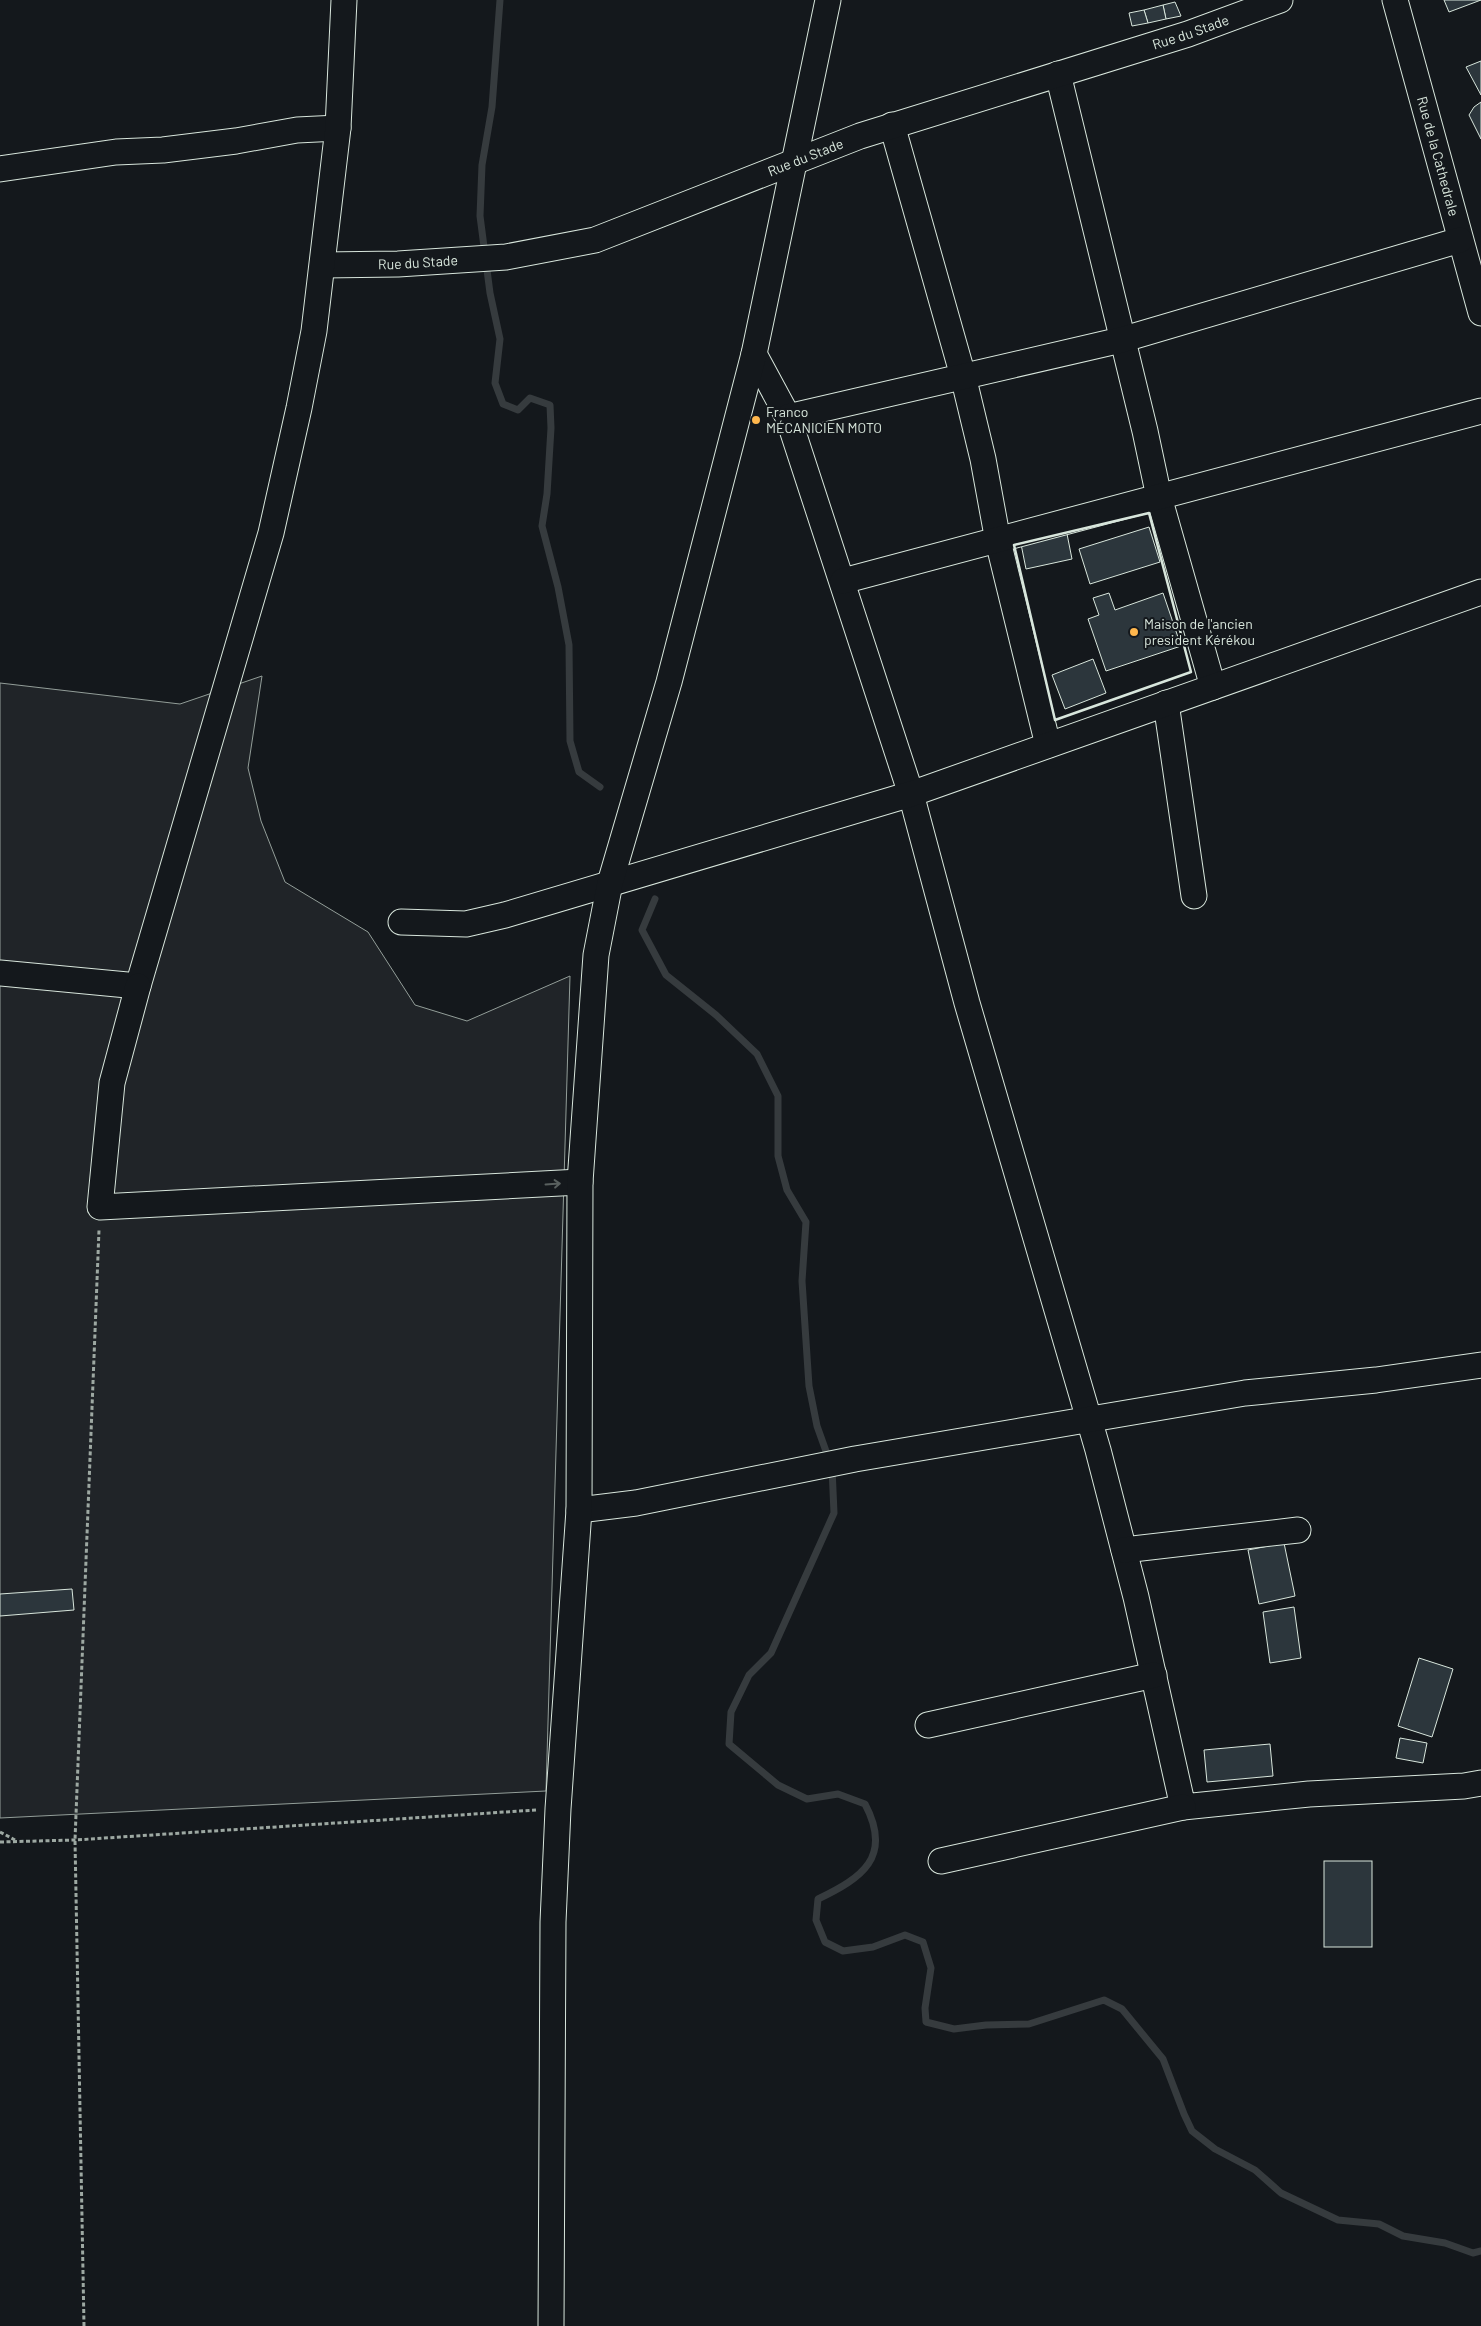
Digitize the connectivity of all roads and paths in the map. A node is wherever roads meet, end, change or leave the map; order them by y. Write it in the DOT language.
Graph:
graph roads {
  1 [pos="344,0"];
  2 [pos="828,0"];
  3 [pos="1280,0"];
  4 [pos="1395,0"];
  5 [pos="1058,74"];
  6 [pos="892,124"];
  7 [pos="338,128"];
  8 [pos="794,160"];
  9 [pos="0,169"];
  10 [pos="1460,240"];
  11 [pos="322,265"];
  12 [pos="1481,313"];
  13 [pos="1121,340"];
  14 [pos="754,354"];
  15 [pos="963,376"];
  16 [pos="1481,411"];
  17 [pos="788,418"];
  18 [pos="1159,497"];
  19 [pos="998,541"];
  20 [pos="843,581"];
  21 [pos="1481,592"];
  22 [pos="1213,687"];
  23 [pos="1166,703"];
  24 [pos="1048,745"];
  25 [pos="911,794"];
  26 [pos="610,884"];
  27 [pos="1194,896"];
  28 [pos="401,922"];
  29 [pos="0,972"];
  30 [pos="138,986"];
  31 [pos="580,1182"];
  32 [pos="100,1207"];
  33 [pos="1481,1366"];
  34 [pos="1089,1421"];
  35 [pos="579,1510"];
  36 [pos="1298,1530"];
  37 [pos="1124,1550"];
  38 [pos="1154,1675"];
  39 [pos="928,1725"];
  40 [pos="1481,1783"];
  41 [pos="1183,1807"];
  42 [pos="558,1808"];
  43 [pos="0,1832"];
  44 [pos="75,1840"];
  45 [pos="0,1842"];
  46 [pos="20,1842"];
  47 [pos="941,1861"];
  48 [pos="84,2326"];
  49 [pos="551,2326"];
  1 -- 7 [label="street"];
  2 -- 8 [label="street"];
  3 -- 5 [label="street, Rue du Stade"];
  4 -- 10 [label="street, Rue de la Cathedrale"];
  5 -- 6 [label="street, Rue du Stade"];
  5 -- 13 [label="street"];
  6 -- 8 [label="street, Rue du Stade"];
  6 -- 15 [label="street"];
  7 -- 9 [label="street"];
  7 -- 11 [label="street"];
  8 -- 11 [label="street, Rue du Stade"];
  8 -- 14 [label="street"];
  10 -- 12 [label="street, Rue de la Cathedrale"];
  10 -- 13 [label="street"];
  11 -- 30 [label="street"];
  13 -- 15 [label="street"];
  13 -- 18 [label="street"];
  14 -- 17 [label="street"];
  14 -- 26 [label="street"];
  15 -- 17 [label="street"];
  15 -- 19 [label="street"];
  16 -- 18 [label="street"];
  17 -- 20 [label="street"];
  18 -- 19 [label="street"];
  18 -- 22 [label="street"];
  19 -- 20 [label="street"];
  19 -- 24 [label="street"];
  20 -- 25 [label="street"];
  21 -- 22 [label="street"];
  22 -- 23 [label="street"];
  23 -- 24 [label="street"];
  23 -- 27 [label="street"];
  24 -- 25 [label="street"];
  25 -- 26 [label="street"];
  25 -- 34 [label="street"];
  26 -- 28 [label="street"];
  26 -- 31 [label="street"];
  29 -- 30 [label="street"];
  30 -- 32 [label="street"];
  32 -- 31 [label="street, one-way"];
  31 -- 35 [label="street"];
  32 -- 44 [label="path"];
  33 -- 34 [label="street"];
  34 -- 35 [label="street"];
  34 -- 37 [label="street"];
  35 -- 42 [label="street"];
  36 -- 37 [label="street"];
  37 -- 38 [label="street"];
  38 -- 39 [label="street"];
  38 -- 41 [label="street"];
  40 -- 41 [label="street"];
  41 -- 47 [label="street"];
  42 -- 44 [label="path"];
  42 -- 49 [label="street"];
  43 -- 46 [label="path"];
  44 -- 46 [label="path"];
  44 -- 48 [label="path"];
  45 -- 46 [label="path"];
}
